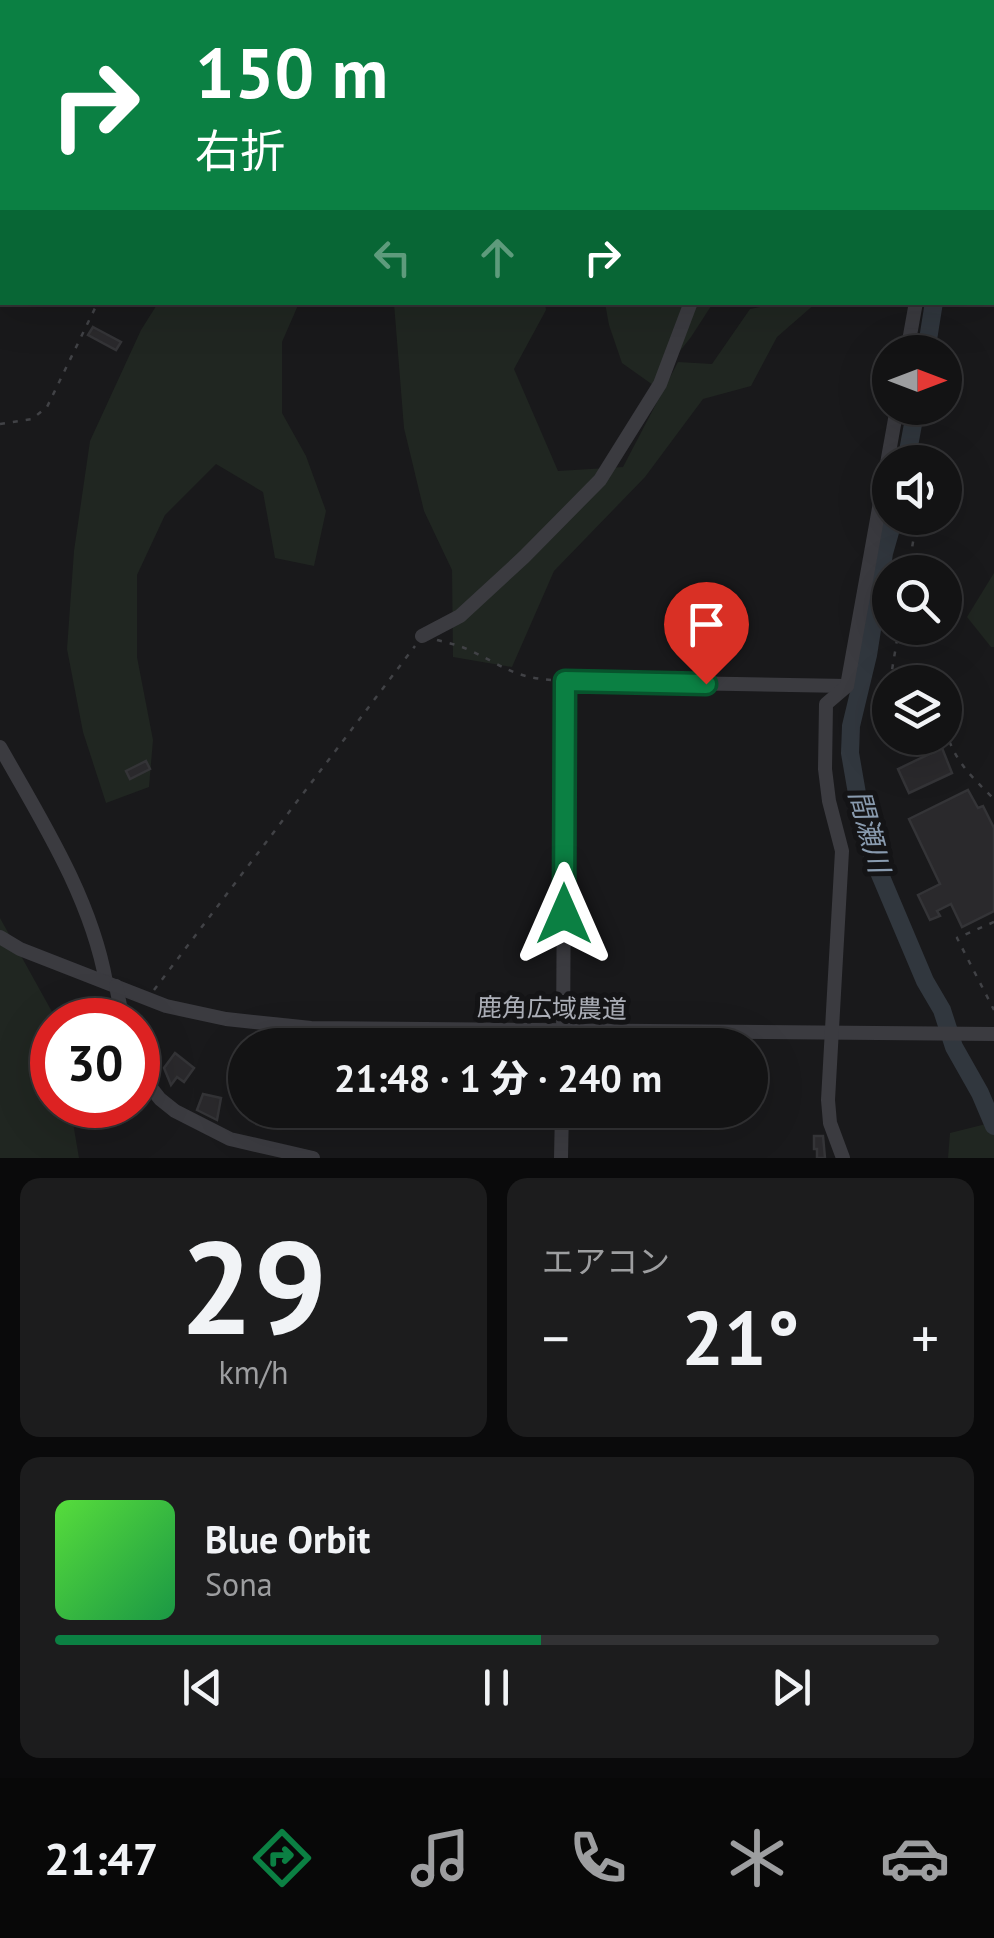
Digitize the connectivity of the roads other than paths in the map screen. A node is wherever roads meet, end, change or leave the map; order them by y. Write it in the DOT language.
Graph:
graph roads {
  1 [pos="690,305"];
  2 [pos="915,305"];
  3 [pos="910,335"];
  4 [pos="894,425"];
  5 [pos="422,636"];
  6 [pos="847,686"];
  7 [pos="0,748"];
  8 [pos="0,937"];
  9 [pos="111,984"];
  10 [pos="116,998"];
  11 [pos="310,1028"];
  12 [pos="563,1028"];
  13 [pos="833,1032"];
  14 [pos="768,1033"];
  15 [pos="994,1034"];
  16 [pos="160,1099"];
  17 [pos="562,1128"];
  18 [pos="313,1158"];
  19 [pos="561,1158"];
  20 [pos="843,1158"];
  1 -- 5 [label="street"];
  2 -- 3 [label="street"];
  4 -- 6 [label="street"];
  6 -- 12 [label="street"];
  6 -- 13 [label="street"];
  7 -- 9 [label="street"];
  8 -- 9 [label="street, 鹿角広域農道"];
  9 -- 10 [label="street"];
  9 -- 11 [label="street, 鹿角広域農道"];
  13 -- 14 [label="street, 鹿角広域農道"];
  13 -- 15 [label="street, 鹿角広域農道"];
  13 -- 20 [label="street"];
  16 -- 18 [label="street"];
  17 -- 19 [label="street"];
}
